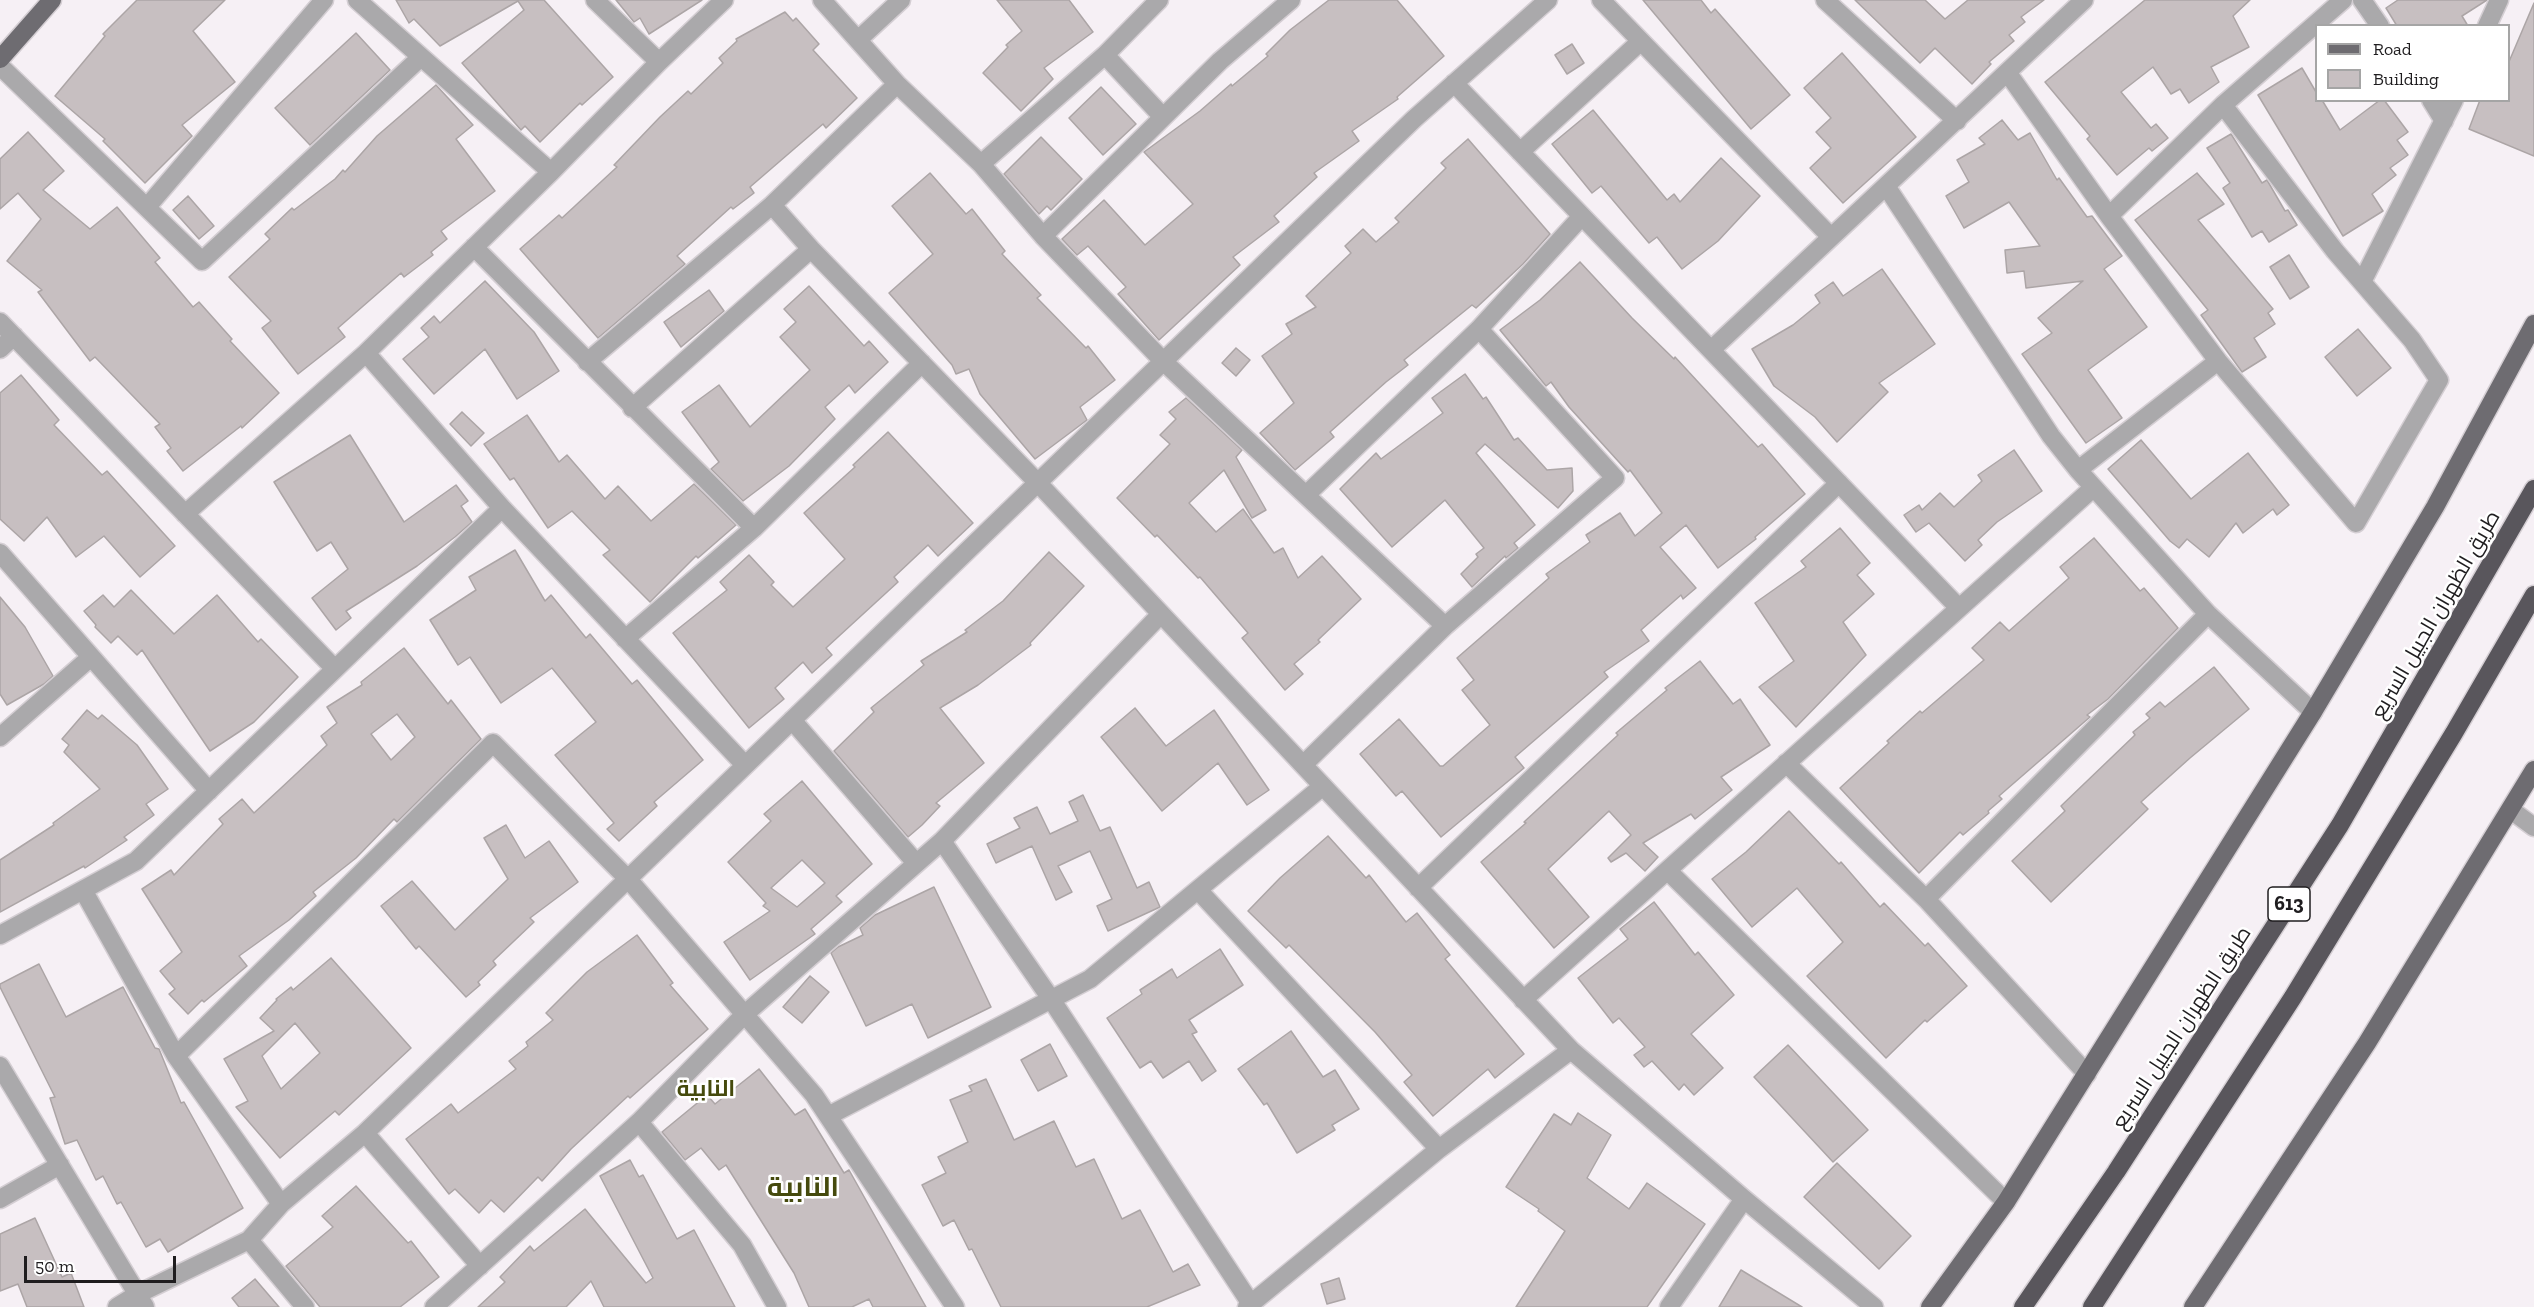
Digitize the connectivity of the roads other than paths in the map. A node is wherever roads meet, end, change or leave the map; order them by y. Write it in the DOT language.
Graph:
graph roads {
  1 [pos="52,0"];
  2 [pos="324,0"];
  3 [pos="357,0"];
  4 [pos="596,0"];
  5 [pos="724,0"];
  6 [pos="822,0"];
  7 [pos="901,0"];
  8 [pos="1159,0"];
  9 [pos="1292,0"];
  10 [pos="1600,0"];
  11 [pos="1825,0"];
  12 [pos="2084,0"];
  13 [pos="2343,0"];
  14 [pos="2362,0"];
  15 [pos="2499,0"];
  16 [pos="1542,2"];
  17 [pos="2315,24"];
  18 [pos="2316,24"];
  19 [pos="2379,24"];
  20 [pos="2488,24"];
  21 [pos="859,39"];
  22 [pos="1641,41"];
  23 [pos="1105,55"];
  24 [pos="421,57"];
  25 [pos="0,59"];
  26 [pos="658,62"];
  27 [pos="0,66"];
  28 [pos="2007,72"];
  29 [pos="1454,83"];
  30 [pos="897,84"];
  31 [pos="2431,102"];
  32 [pos="2453,102"];
  33 [pos="2223,105"];
  34 [pos="1162,116"];
  35 [pos="1957,121"];
  36 [pos="2444,121"];
  37 [pos="1520,152"];
  38 [pos="981,164"];
  39 [pos="551,172"];
  40 [pos="1886,186"];
  41 [pos="772,206"];
  42 [pos="147,207"];
  43 [pos="1582,216"];
  44 [pos="2109,216"];
  45 [pos="1043,236"];
  46 [pos="1831,237"];
  47 [pos="474,247"];
  48 [pos="810,249"];
  49 [pos="2362,282"];
  50 [pos="0,322"];
  51 [pos="2534,324"];
  52 [pos="1479,328"];
  53 [pos="14,336"];
  54 [pos="0,349"];
  55 [pos="1711,350"];
  56 [pos="366,353"];
  57 [pos="1163,361"];
  58 [pos="2218,361"];
  59 [pos="587,362"];
  60 [pos="922,363"];
  61 [pos="632,408"];
  62 [pos="2078,470"];
  63 [pos="1038,483"];
  64 [pos="1839,483"];
  65 [pos="2093,488"];
  66 [pos="2534,489"];
  67 [pos="1307,494"];
  68 [pos="502,508"];
  69 [pos="185,514"];
  70 [pos="754,528"];
  71 [pos="0,553"];
  72 [pos="2534,595"];
  73 [pos="1959,608"];
  74 [pos="1161,614"];
  75 [pos="2208,614"];
  76 [pos="1445,626"];
  77 [pos="625,639"];
  78 [pos="92,657"];
  79 [pos="335,669"];
  80 [pos="2313,712"];
  81 [pos="792,720"];
  82 [pos="0,737"];
  83 [pos="1786,763"];
  84 [pos="745,765"];
  85 [pos="1303,765"];
  86 [pos="2534,770"];
  87 [pos="1323,786"];
  88 [pos="209,791"];
  89 [pos="2511,810"];
  90 [pos="2534,827"];
  91 [pos="942,841"];
  92 [pos="916,863"];
  93 [pos="1668,871"];
  94 [pos="628,879"];
  95 [pos="1419,888"];
  96 [pos="83,890"];
  97 [pos="1198,890"];
  98 [pos="1926,899"];
  99 [pos="0,935"];
  100 [pos="1051,999"];
  101 [pos="1523,1000"];
  102 [pos="745,1014"];
  103 [pos="1571,1050"];
  104 [pos="176,1056"];
  105 [pos="0,1066"];
  106 [pos="2087,1074"];
  107 [pos="828,1116"];
  108 [pos="639,1122"];
  109 [pos="365,1133"];
  110 [pos="1438,1149"];
  111 [pos="60,1165"];
  112 [pos="0,1199"];
  113 [pos="1744,1199"];
  114 [pos="2006,1202"];
  115 [pos="281,1204"];
  116 [pos="249,1240"];
  117 [pos="480,1266"];
  118 [pos="142,1301"];
  119 [pos="772,1305"];
  120 [pos="1249,1306"];
  121 [pos="117,1307"];
  122 [pos="305,1307"];
  123 [pos="434,1307"];
  124 [pos="955,1307"];
  125 [pos="1669,1307"];
  126 [pos="1874,1307"];
  127 [pos="1930,1307"];
  128 [pos="2023,1307"];
  129 [pos="2092,1307"];
  130 [pos="2193,1307"];
  1 -- 25 [label="main road"];
  2 -- 42 [label="street"];
  3 -- 24 [label="street"];
  4 -- 26 [label="street"];
  5 -- 26 [label="street"];
  6 -- 21 [label="street"];
  7 -- 21 [label="street"];
  8 -- 23 [label="street"];
  9 -- 34 [label="street"];
  10 -- 22 [label="street"];
  11 -- 35 [label="street"];
  12 -- 28 [label="street"];
  13 -- 18 [label="street"];
  14 -- 19 [label="street"];
  15 -- 20 [label="street"];
  16 -- 29 [label="street"];
  17 -- 33 [label="street"];
  21 -- 30 [label="street"];
  22 -- 37 [label="street"];
  22 -- 46 [label="street"];
  23 -- 34 [label="street"];
  23 -- 38 [label="street"];
  24 -- 39 [label="street"];
  24 -- 42 [label="street"];
  26 -- 39 [label="street"];
  27 -- 42 [label="street"];
  28 -- 35 [label="street"];
  28 -- 44 [label="street"];
  29 -- 37 [label="street"];
  29 -- 57 [label="street"];
  30 -- 38 [label="street"];
  30 -- 41 [label="street"];
  31 -- 36 [label="street"];
  32 -- 36 [label="street"];
  33 -- 44 [label="street"];
  33 -- 49 [label="street"];
  34 -- 45 [label="street"];
  35 -- 40 [label="street"];
  36 -- 49 [label="street"];
  37 -- 43 [label="street"];
  38 -- 45 [label="street"];
  39 -- 47 [label="street"];
  40 -- 46 [label="street"];
  40 -- 62 [label="street"];
  41 -- 48 [label="street"];
  41 -- 59 [label="street"];
  43 -- 52 [label="street"];
  43 -- 55 [label="street"];
  44 -- 58 [label="street"];
  45 -- 57 [label="street"];
  46 -- 55 [label="street"];
  47 -- 56 [label="street"];
  47 -- 59 [label="street"];
  48 -- 60 [label="street"];
  48 -- 61 [label="street"];
  49 -- 58 [label="street"];
  50 -- 53 [label="street"];
  51 -- 80 [label="main road"];
  52 -- 67 [label="street"];
  52 -- 76 [label="street"];
  53 -- 54 [label="street"];
  53 -- 69 [label="street"];
  55 -- 64 [label="street"];
  56 -- 68 [label="street"];
  56 -- 69 [label="street"];
  57 -- 63 [label="street"];
  57 -- 67 [label="street"];
  58 -- 62 [label="street"];
  59 -- 61 [label="street"];
  60 -- 63 [label="street"];
  60 -- 70 [label="street"];
  61 -- 70 [label="street"];
  62 -- 65 [label="street"];
  63 -- 74 [label="street"];
  63 -- 81 [label="street"];
  64 -- 73 [label="street"];
  64 -- 95 [label="street"];
  65 -- 73 [label="street"];
  65 -- 75 [label="street"];
  66 -- 128 [label="highway, طريق الظهران الجبيل السريع / 613"];
  67 -- 76 [label="street"];
  68 -- 77 [label="street"];
  68 -- 79 [label="street"];
  69 -- 79 [label="street"];
  70 -- 77 [label="street"];
  71 -- 78 [label="street"];
  72 -- 129 [label="highway, 613"];
  73 -- 83 [label="street"];
  74 -- 85 [label="street"];
  74 -- 91 [label="street"];
  75 -- 80 [label="street"];
  75 -- 98 [label="street"];
  76 -- 85 [label="street"];
  77 -- 84 [label="street"];
  78 -- 82 [label="street"];
  78 -- 88 [label="street"];
  79 -- 88 [label="street"];
  80 -- 106 [label="main road"];
  81 -- 84 [label="street"];
  81 -- 92 [label="street"];
  83 -- 93 [label="street"];
  83 -- 98 [label="street"];
  84 -- 94 [label="street"];
  85 -- 87 [label="street"];
  86 -- 89 [label="main road"];
  87 -- 95 [label="street"];
  87 -- 97 [label="street"];
  88 -- 96 [label="street"];
  89 -- 90 [label="street"];
  89 -- 130 [label="main road"];
  91 -- 92 [label="street"];
  91 -- 100 [label="street"];
  92 -- 102 [label="street"];
  93 -- 101 [label="street"];
  93 -- 114 [label="street"];
  94 -- 102 [label="street"];
  94 -- 104 [label="street"];
  94 -- 109 [label="street"];
  95 -- 101 [label="street"];
  96 -- 99 [label="street"];
  96 -- 104 [label="street"];
  97 -- 100 [label="street"];
  97 -- 110 [label="street"];
  98 -- 106 [label="street"];
  100 -- 107 [label="street"];
  100 -- 120 [label="street"];
  101 -- 103 [label="street"];
  102 -- 107 [label="street"];
  102 -- 108 [label="street"];
  103 -- 110 [label="street"];
  103 -- 113 [label="street"];
  104 -- 115 [label="street"];
  105 -- 111 [label="street"];
  106 -- 114 [label="main road"];
  107 -- 124 [label="street"];
  108 -- 117 [label="street"];
  108 -- 119 [label="street"];
  109 -- 115 [label="street"];
  109 -- 117 [label="street"];
  110 -- 120 [label="street"];
  111 -- 112 [label="street"];
  111 -- 118 [label="street"];
  113 -- 125 [label="street"];
  113 -- 126 [label="street"];
  114 -- 127 [label="main road"];
  115 -- 116 [label="street"];
  116 -- 118 [label="street"];
  116 -- 122 [label="street"];
  117 -- 123 [label="street"];
  118 -- 121 [label="street"];
}
